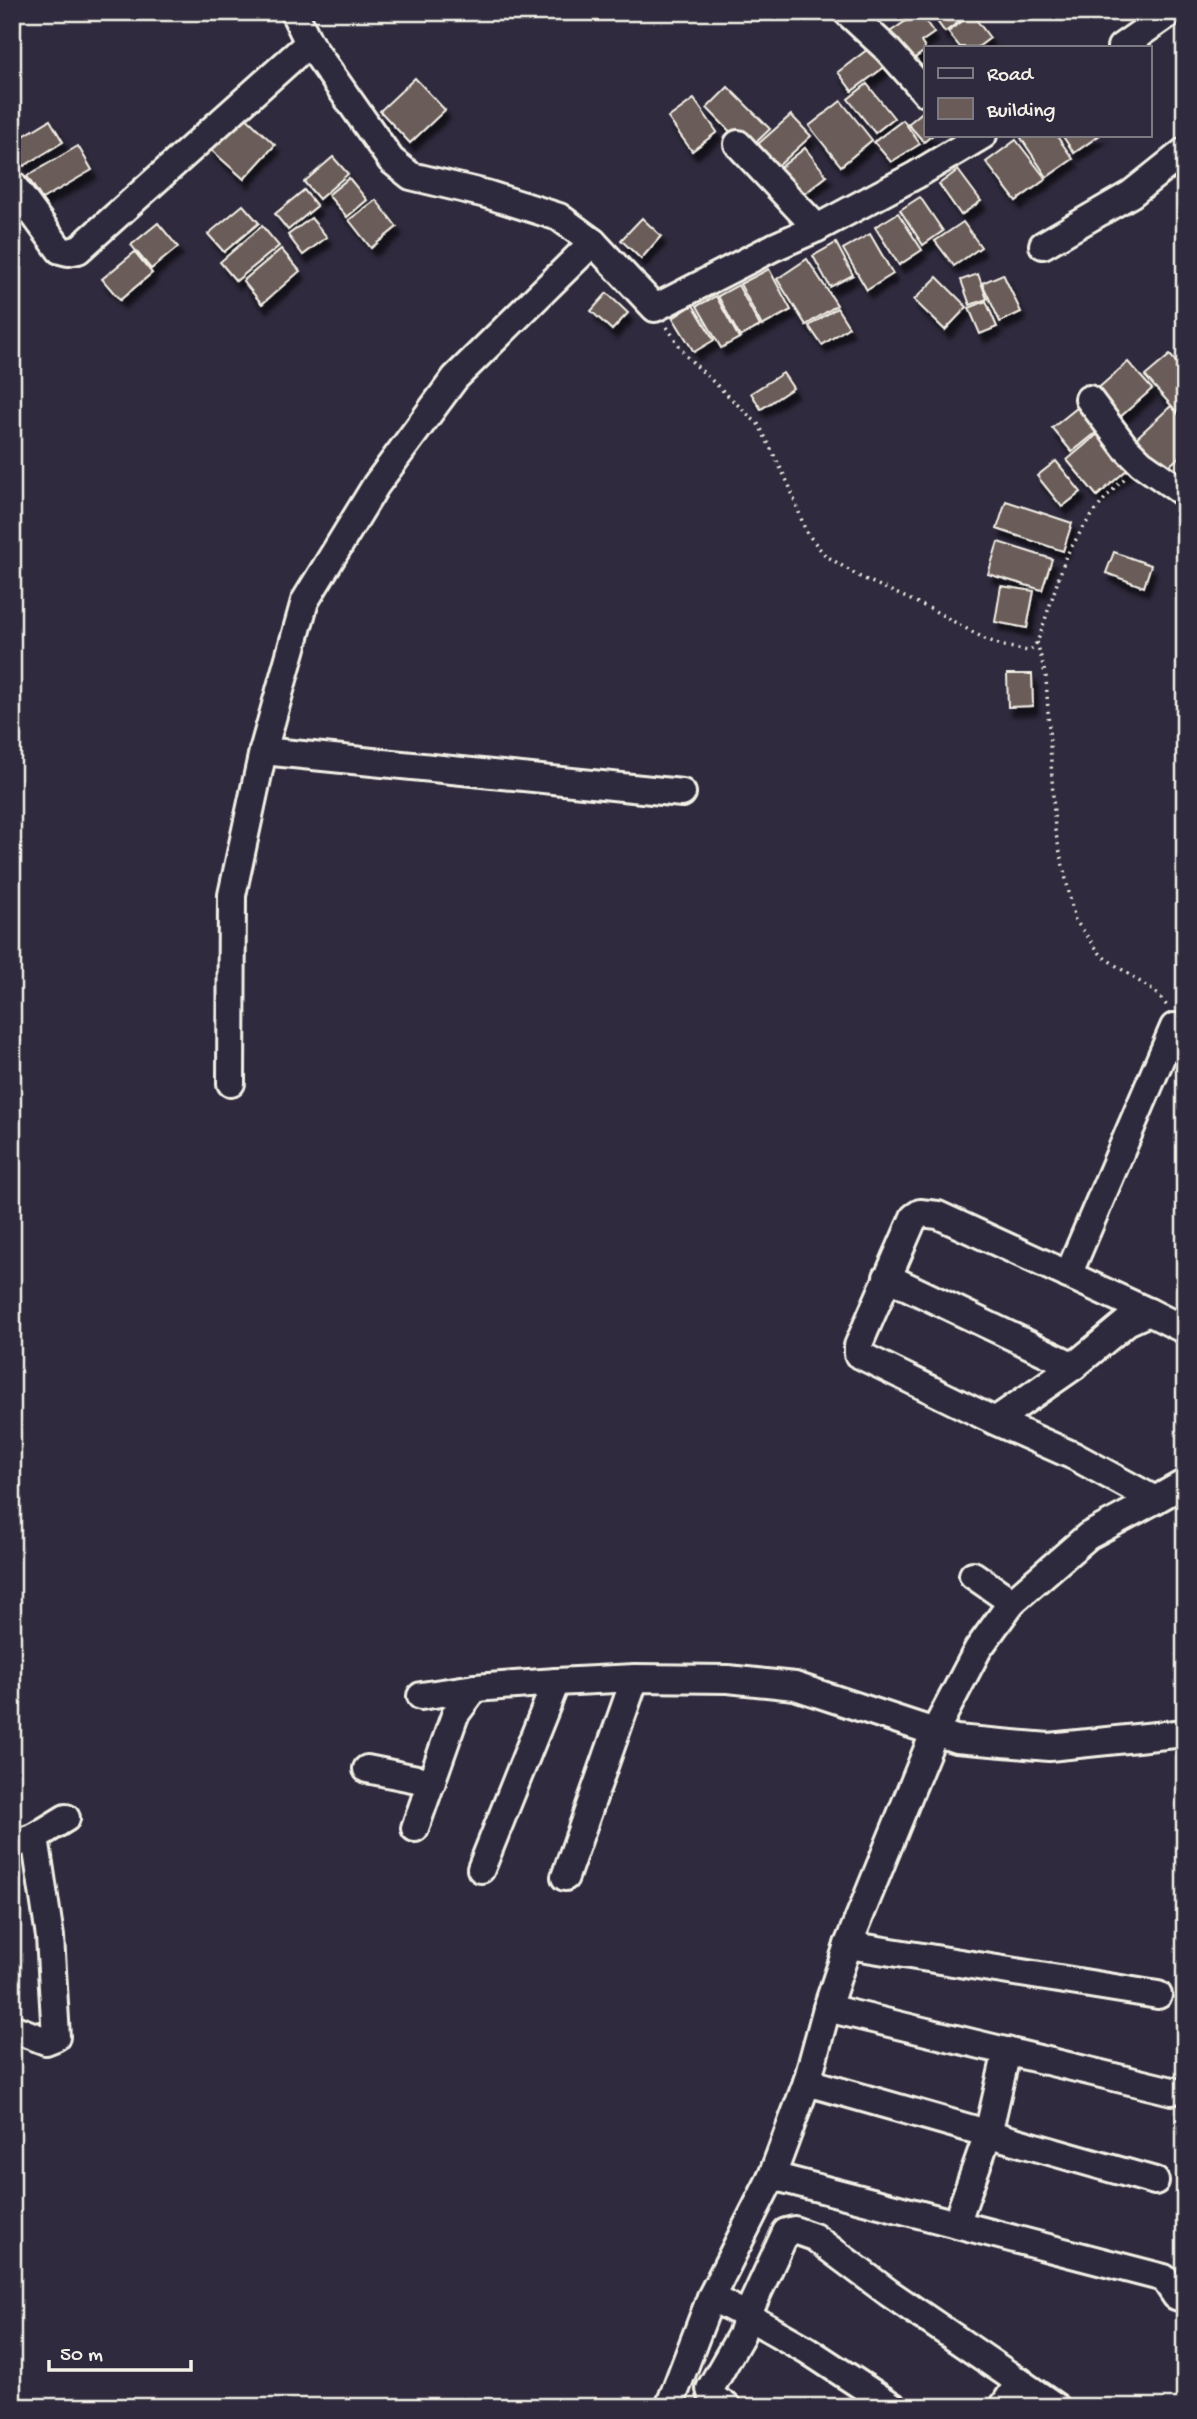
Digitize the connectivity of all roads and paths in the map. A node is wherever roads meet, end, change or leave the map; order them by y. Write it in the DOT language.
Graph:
graph roads {
  1 [pos="294,12"];
  2 [pos="848,12"];
  3 [pos="1171,12"];
  4 [pos="309,43"];
  5 [pos="1122,46"];
  6 [pos="924,91"];
  7 [pos="972,137"];
  8 [pos="738,144"];
  9 [pos="1185,151"];
  10 [pos="12,184"];
  11 [pos="817,228"];
  12 [pos="593,242"];
  13 [pos="1043,245"];
  14 [pos="654,308"];
  15 [pos="1089,399"];
  16 [pos="1141,463"];
  17 [pos="1185,494"];
  18 [pos="1037,642"];
  19 [pos="262,751"];
  20 [pos="682,793"];
  21 [pos="1174,1027"];
  22 [pos="231,1083"];
  23 [pos="1068,1275"];
  24 [pos="887,1277"];
  25 [pos="1149,1312"];
  26 [pos="1185,1330"];
  27 [pos="1074,1366"];
  28 [pos="995,1421"];
  29 [pos="1185,1483"];
  30 [pos="1155,1500"];
  31 [pos="973,1575"];
  32 [pos="1012,1602"];
  33 [pos="635,1678"];
  34 [pos="556,1682"];
  35 [pos="475,1688"];
  36 [pos="421,1696"];
  37 [pos="936,1731"];
  38 [pos="1185,1733"];
  39 [pos="367,1769"];
  40 [pos="432,1782"];
  41 [pos="66,1818"];
  42 [pos="415,1828"];
  43 [pos="24,1841"];
  44 [pos="481,1869"];
  45 [pos="565,1877"];
  46 [pos="848,1945"];
  47 [pos="1158,1994"];
  48 [pos="827,2008"];
  49 [pos="12,2028"];
  50 [pos="1007,2051"];
  51 [pos="807,2082"];
  52 [pos="1172,2091"];
  53 [pos="988,2134"];
  54 [pos="772,2176"];
  55 [pos="1155,2181"];
  56 [pos="956,2224"];
  57 [pos="711,2297"];
  58 [pos="1185,2299"];
  59 [pos="747,2316"];
  60 [pos="1020,2381"];
  61 [pos="669,2407"];
  62 [pos="727,2407"];
  63 [pos="894,2407"];
  64 [pos="1003,2407"];
  65 [pos="1056,2407"];
  1 -- 4 [label="street"];
  2 -- 6 [label="street"];
  3 -- 5 [label="street"];
  4 -- 10 [label="street"];
  4 -- 12 [label="street"];
  7 -- 11 [label="street"];
  8 -- 11 [label="street"];
  9 -- 13 [label="street"];
  11 -- 14 [label="street"];
  12 -- 14 [label="street"];
  12 -- 19 [label="street"];
  14 -- 18 [label="path"];
  15 -- 16 [label="street"];
  16 -- 17 [label="street"];
  16 -- 18 [label="path"];
  18 -- 21 [label="path"];
  19 -- 20 [label="street"];
  19 -- 22 [label="street"];
  21 -- 23 [label="street"];
  23 -- 24 [label="street"];
  23 -- 25 [label="street"];
  24 -- 27 [label="street"];
  24 -- 28 [label="street"];
  25 -- 26 [label="street"];
  25 -- 27 [label="street"];
  27 -- 28 [label="street"];
  28 -- 30 [label="street"];
  29 -- 30 [label="street"];
  30 -- 32 [label="street"];
  31 -- 32 [label="street"];
  32 -- 37 [label="street"];
  33 -- 34 [label="street"];
  33 -- 37 [label="street"];
  33 -- 45 [label="street"];
  34 -- 35 [label="street"];
  34 -- 44 [label="street"];
  35 -- 36 [label="street"];
  35 -- 40 [label="street"];
  37 -- 38 [label="street"];
  37 -- 46 [label="street"];
  39 -- 40 [label="street"];
  40 -- 42 [label="street"];
  41 -- 43 [label="street"];
  43 -- 49 [label="street"];
  46 -- 47 [label="street"];
  46 -- 48 [label="street"];
  48 -- 50 [label="street"];
  48 -- 51 [label="street"];
  50 -- 52 [label="street"];
  50 -- 53 [label="street"];
  51 -- 53 [label="street"];
  51 -- 54 [label="street"];
  53 -- 55 [label="street"];
  53 -- 56 [label="street"];
  54 -- 56 [label="street"];
  54 -- 57 [label="street"];
  56 -- 58 [label="street"];
  57 -- 59 [label="street"];
  57 -- 61 [label="street"];
  59 -- 60 [label="street"];
  59 -- 62 [label="street"];
  59 -- 63 [label="street"];
  60 -- 64 [label="street"];
  60 -- 65 [label="street"];
}
